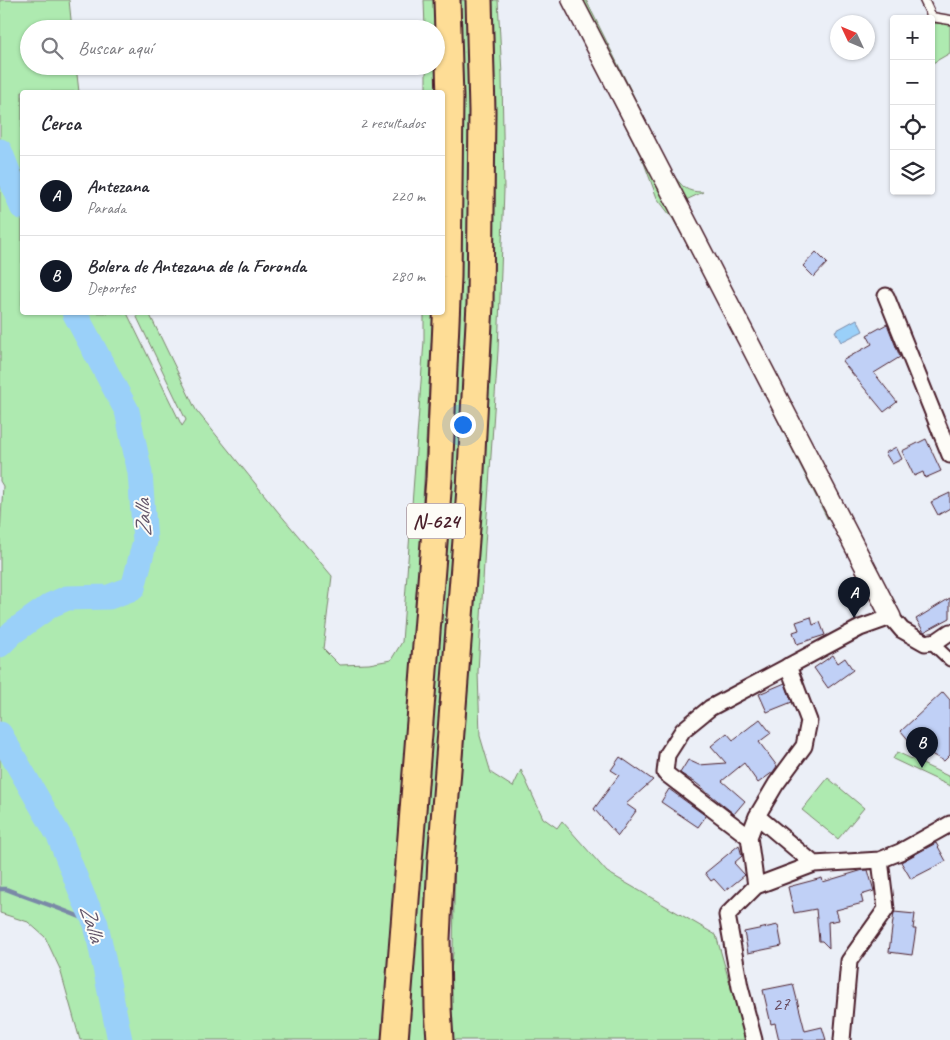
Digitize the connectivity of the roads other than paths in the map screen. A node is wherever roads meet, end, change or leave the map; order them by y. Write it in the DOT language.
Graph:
graph roads {
  1 [pos="447,0"];
  2 [pos="478,0"];
  3 [pos="572,0"];
  4 [pos="924,0"];
  5 [pos="950,20"];
  6 [pos="886,296"];
  7 [pos="950,455"];
  8 [pos="892,617"];
  9 [pos="950,632"];
  10 [pos="932,643"];
  11 [pos="950,660"];
  12 [pos="788,666"];
  13 [pos="757,816"];
  14 [pos="950,824"];
  15 [pos="749,836"];
  16 [pos="880,860"];
  17 [pos="814,864"];
  18 [pos="756,886"];
  19 [pos="395,1040"];
  20 [pos="440,1040"];
  21 [pos="754,1040"];
  22 [pos="842,1040"];
  1 -- 19 [label="highway, N-624"];
  2 -- 20 [label="highway, N-624"];
  3 -- 8 [label="street"];
  4 -- 5 [label="lane"];
  6 -- 7 [label="street"];
  8 -- 10 [label="street"];
  8 -- 12 [label="street"];
  9 -- 10 [label="street"];
  10 -- 11 [label="street"];
  12 -- 13 [label="street"];
  12 -- 15 [label="street"];
  13 -- 15 [label="street"];
  13 -- 17 [label="street"];
  14 -- 16 [label="street"];
  15 -- 18 [label="street"];
  16 -- 17 [label="street"];
  16 -- 22 [label="street"];
  17 -- 18 [label="street"];
  18 -- 21 [label="street"];
}
